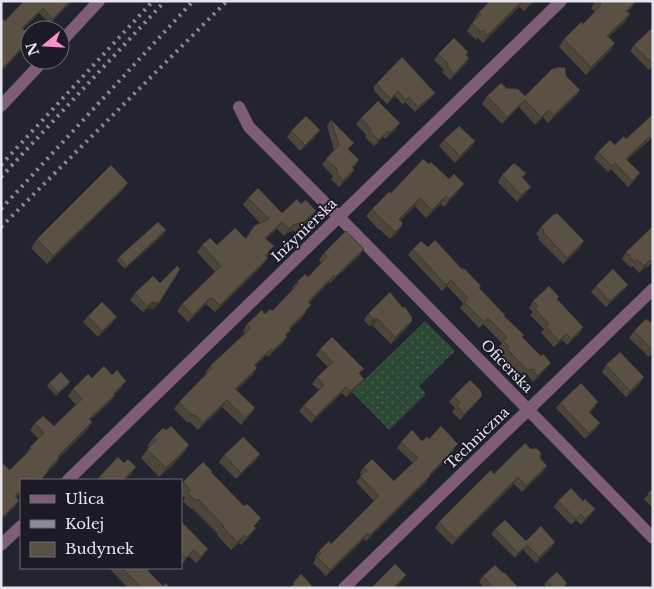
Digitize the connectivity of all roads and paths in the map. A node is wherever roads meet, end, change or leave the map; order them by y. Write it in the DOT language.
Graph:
graph roads {
  1 [pos="99,1"];
  2 [pos="561,1"];
  3 [pos="70,32"];
  4 [pos="35,70"];
  5 [pos="1,106"];
  6 [pos="239,107"];
  7 [pos="339,217"];
  8 [pos="653,288"];
  9 [pos="528,410"];
  10 [pos="69,479"];
  11 [pos="20,527"];
  12 [pos="653,538"];
  13 [pos="1,546"];
  14 [pos="344,588"];
  1 -- 3 [label="street"];
  2 -- 7 [label="street, Inżynierska"];
  4 -- 5 [label="street"];
  6 -- 7 [label="street, Oficerska"];
  7 -- 9 [label="street, Oficerska"];
  7 -- 10 [label="street, Inżynierska"];
  8 -- 9 [label="street, Techniczna"];
  9 -- 12 [label="street, Oficerska"];
  9 -- 14 [label="street, Techniczna"];
  11 -- 13 [label="street"];
}
